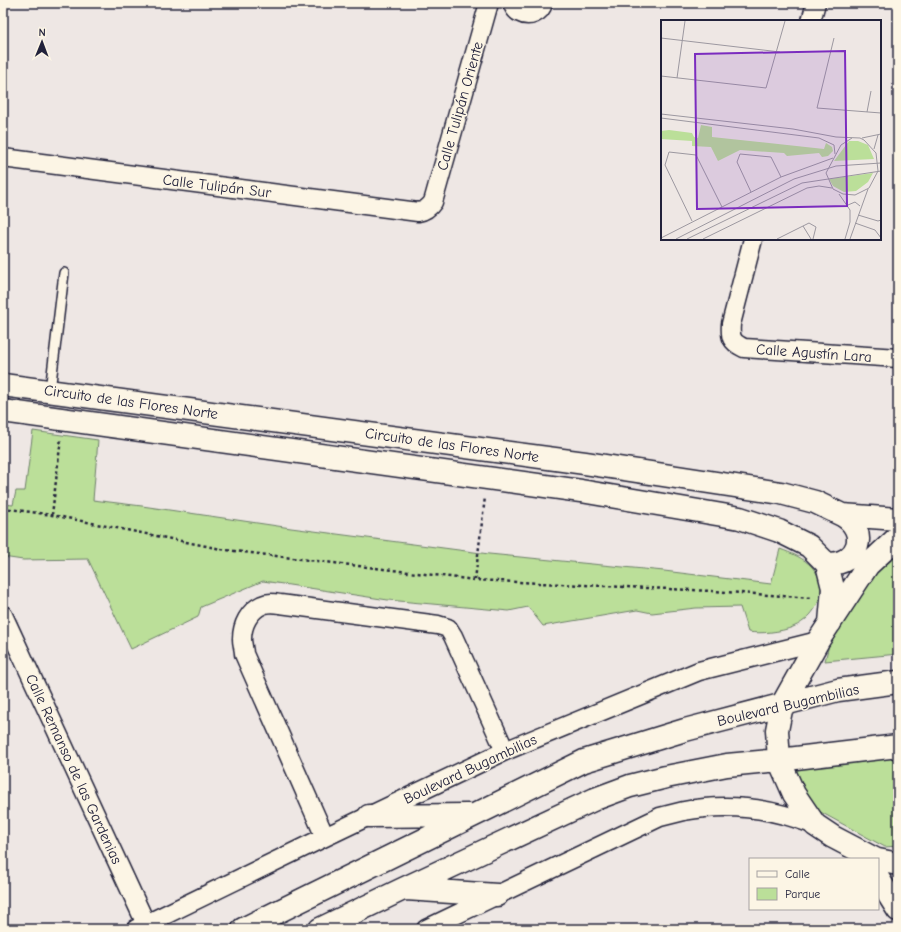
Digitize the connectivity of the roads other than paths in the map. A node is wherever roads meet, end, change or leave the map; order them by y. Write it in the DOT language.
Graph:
graph roads {
  1 [pos="489,3"];
  2 [pos="512,3"];
  3 [pos="543,3"];
  4 [pos="816,3"];
  5 [pos="811,20"];
  6 [pos="3,158"];
  7 [pos="429,207"];
  8 [pos="753,240"];
  9 [pos="64,273"];
  10 [pos="898,358"];
  11 [pos="3,385"];
  12 [pos="50,391"];
  13 [pos="3,411"];
  14 [pos="585,463"];
  15 [pos="581,491"];
  16 [pos="842,515"];
  17 [pos="898,519"];
  18 [pos="898,537"];
  19 [pos="827,564"];
  20 [pos="3,615"];
  21 [pos="830,623"];
  22 [pos="818,641"];
  23 [pos="898,682"];
  24 [pos="782,705"];
  25 [pos="898,746"];
  26 [pos="505,751"];
  27 [pos="780,760"];
  28 [pos="370,816"];
  29 [pos="473,816"];
  30 [pos="815,825"];
  31 [pos="325,837"];
  32 [pos="833,837"];
  33 [pos="856,858"];
  34 [pos="873,858"];
  35 [pos="879,860"];
  36 [pos="898,864"];
  37 [pos="879,880"];
  38 [pos="403,889"];
  39 [pos="497,895"];
  40 [pos="898,910"];
  41 [pos="141,927"];
  42 [pos="243,929"];
  43 [pos="320,929"];
  44 [pos="426,929"];
  1 -- 7 [label="street, Calle Tulipán Oriente"];
  2 -- 3 [label="street"];
  4 -- 5 [label="street"];
  6 -- 7 [label="street, Calle Tulipán Sur"];
  8 -- 10 [label="street, Calle Agustín Lara"];
  9 -- 12 [label="lane"];
  11 -- 12 [label="street, Circuito de las Flores Norte"];
  12 -- 14 [label="street, Circuito de las Flores Norte"];
  13 -- 15 [label="street, Circuito de las Flores Norte"];
  14 -- 15 [label="street"];
  14 -- 16 [label="street, Circuito de las Flores Norte"];
  15 -- 19 [label="street, Circuito de las Flores Norte"];
  16 -- 17 [label="street, Circuito de las Flores Norte"];
  16 -- 19 [label="street"];
  18 -- 21 [label="street"];
  19 -- 21 [label="street"];
  20 -- 41 [label="street, Calle Remanso de las Gardenias"];
  21 -- 22 [label="street"];
  22 -- 24 [label="street"];
  22 -- 26 [label="street, Boulevard Bugambilias"];
  23 -- 24 [label="street, Boulevard Bugambilias"];
  24 -- 27 [label="street"];
  24 -- 29 [label="street, Boulevard Bugambilias"];
  25 -- 27 [label="street"];
  26 -- 28 [label="street, Boulevard Bugambilias"];
  26 -- 31 [label="street"];
  27 -- 30 [label="street"];
  27 -- 38 [label="street"];
  28 -- 29 [label="street"];
  28 -- 31 [label="street, Boulevard Bugambilias"];
  29 -- 42 [label="street, Boulevard Bugambilias"];
  30 -- 32 [label="street"];
  30 -- 39 [label="street"];
  31 -- 41 [label="street, Boulevard Bugambilias"];
  32 -- 33 [label="street"];
  32 -- 34 [label="street"];
  35 -- 36 [label="street"];
  37 -- 40 [label="street"];
  38 -- 39 [label="street"];
  38 -- 43 [label="street"];
  39 -- 44 [label="street"];
}
